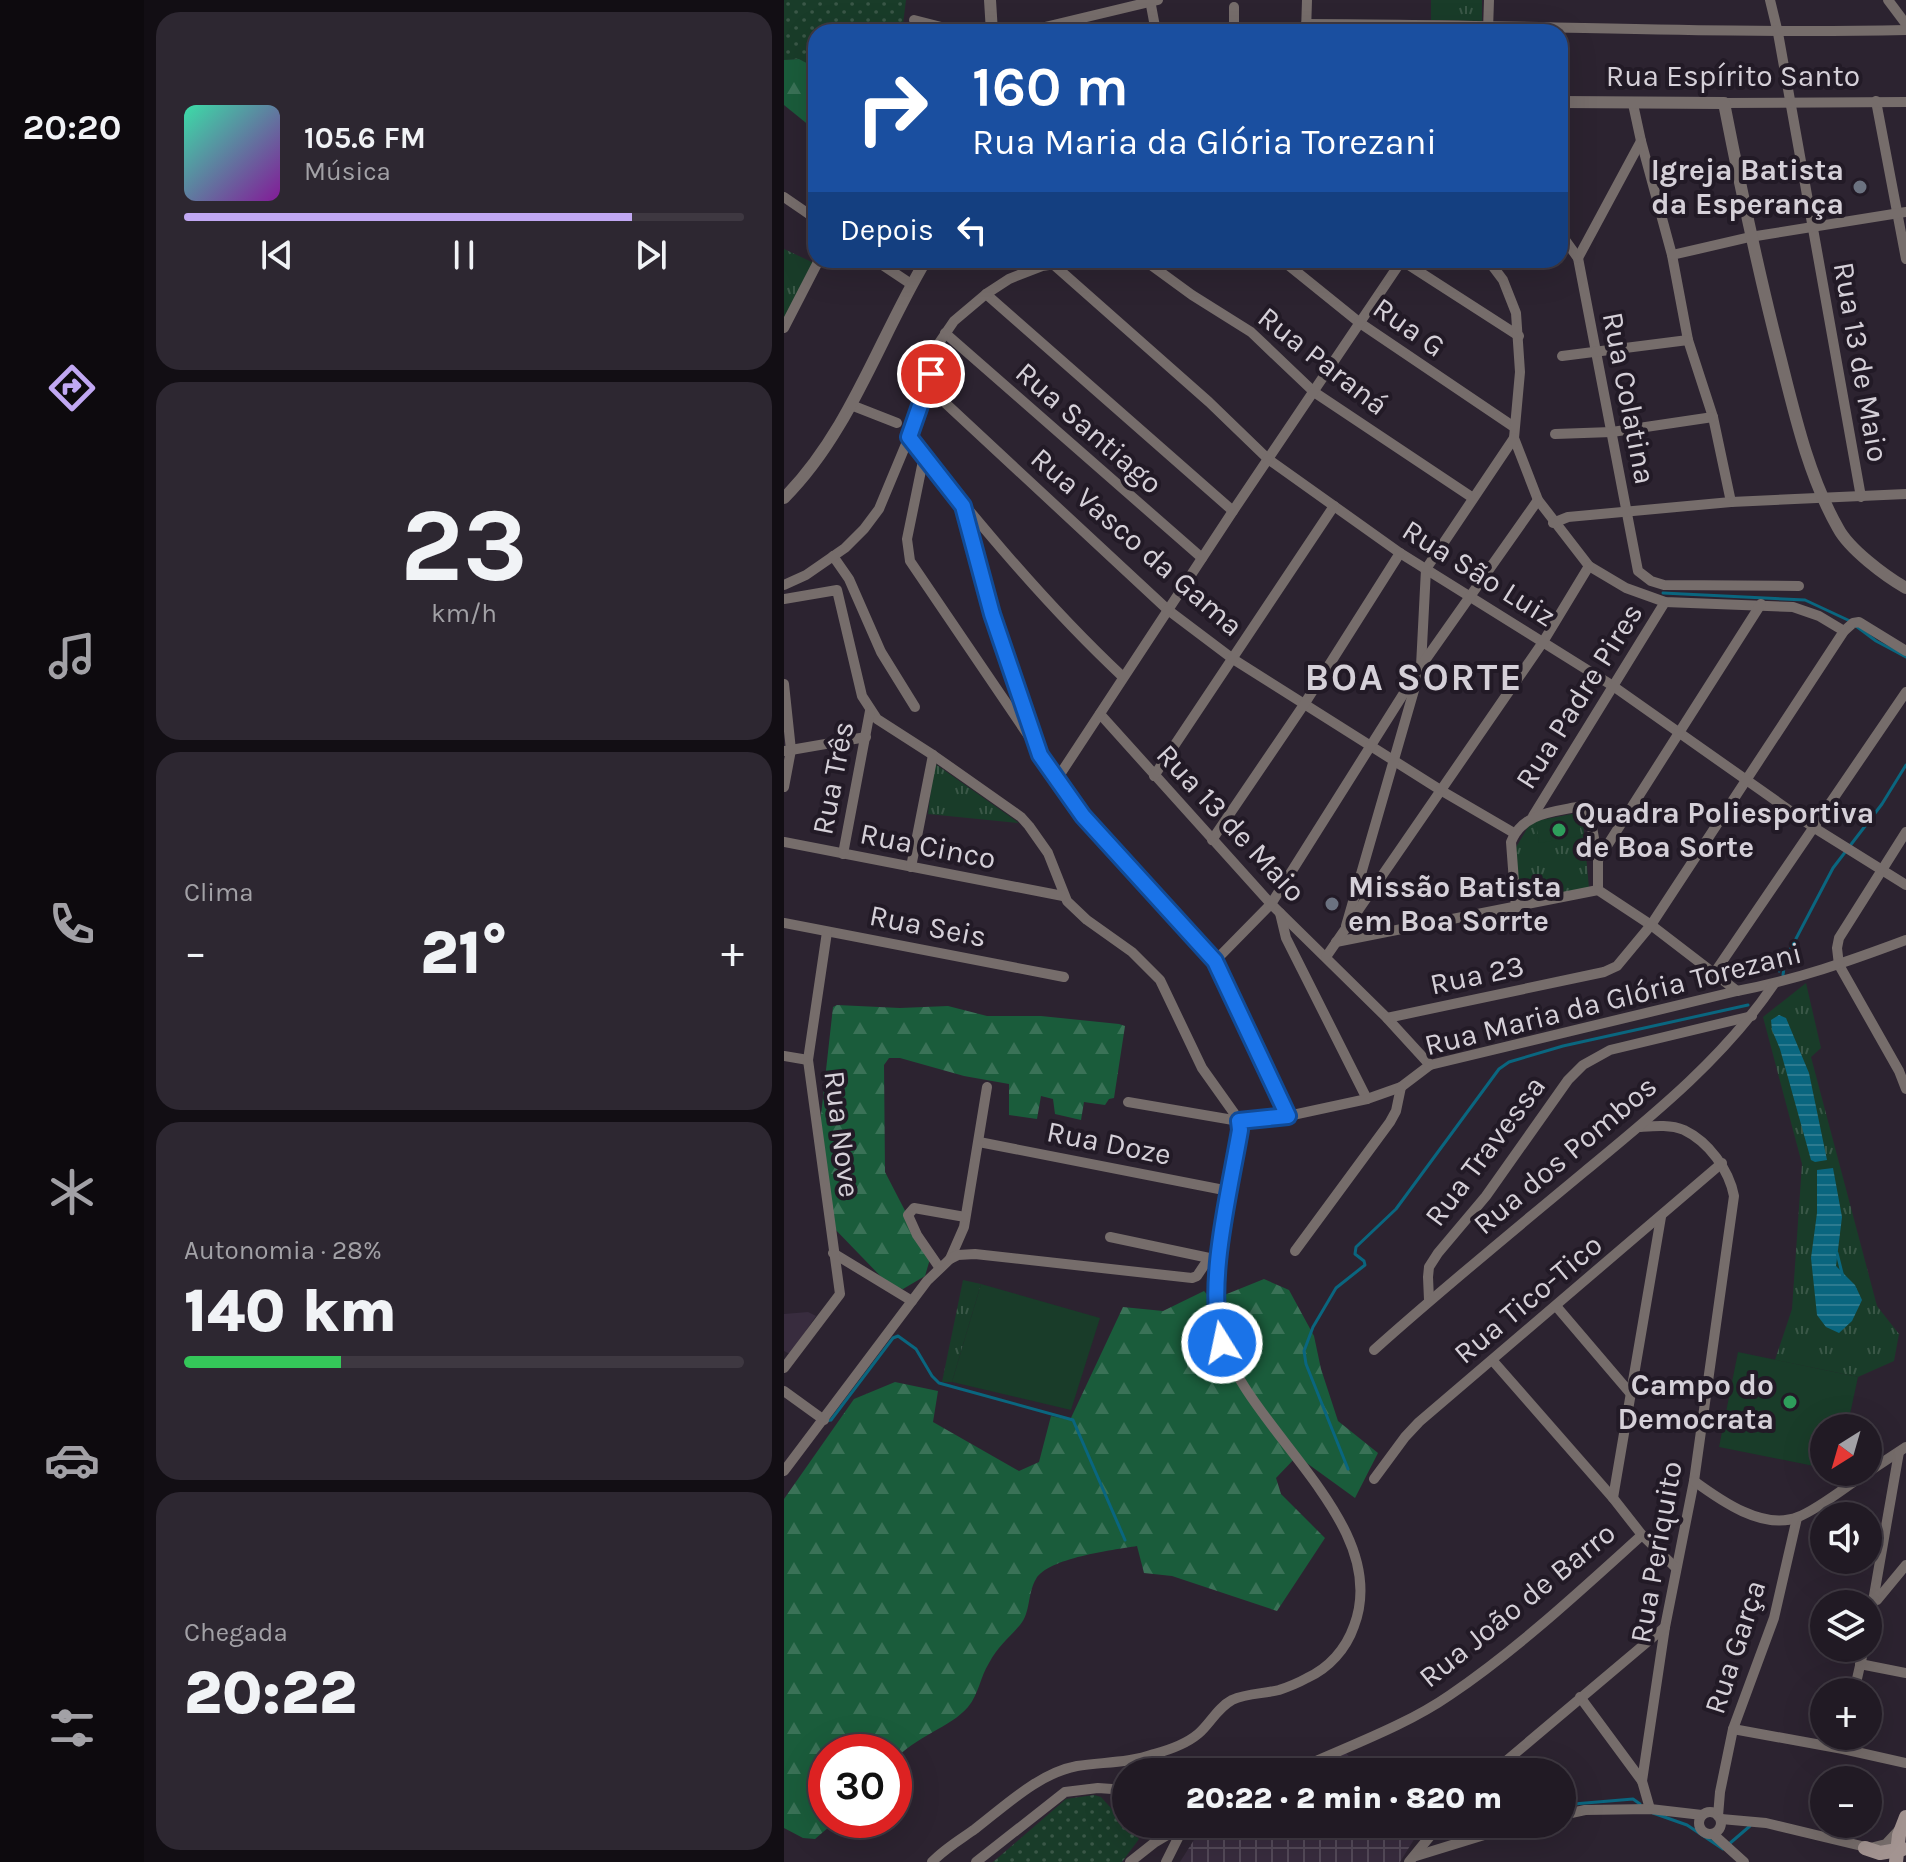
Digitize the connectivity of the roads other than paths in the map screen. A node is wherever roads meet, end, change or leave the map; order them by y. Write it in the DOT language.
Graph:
graph roads {
  1 [pos="990,0"];
  2 [pos="1153,0"];
  3 [pos="1307,0"];
  4 [pos="1489,0"];
  5 [pos="1770,0"];
  6 [pos="1888,0"];
  7 [pos="1234,7"];
  8 [pos="914,20"];
  9 [pos="930,24"];
  10 [pos="992,24"];
  11 [pos="1080,24"];
  12 [pos="1155,24"];
  13 [pos="1234,24"];
  14 [pos="1306,24"];
  15 [pos="1488,24"];
  16 [pos="1906,24"];
  17 [pos="1568,30"];
  18 [pos="1906,30"];
  19 [pos="1778,33"];
  20 [pos="1789,101"];
  21 [pos="1876,101"];
  22 [pos="1568,102"];
  23 [pos="1906,102"];
  24 [pos="1724,103"];
  25 [pos="1633,104"];
  26 [pos="1641,141"];
  27 [pos="784,197"];
  28 [pos="1902,213"];
  29 [pos="808,214"];
  30 [pos="1812,226"];
  31 [pos="1750,237"];
  32 [pos="1568,244"];
  33 [pos="1672,255"];
  34 [pos="1578,258"];
  35 [pos="1906,259"];
  36 [pos="815,268"];
  37 [pos="887,268"];
  38 [pos="921,268"];
  39 [pos="1044,268"];
  40 [pos="1057,268"];
  41 [pos="1155,268"];
  42 [pos="1292,268"];
  43 [pos="1397,268"];
  44 [pos="1414,268"];
  45 [pos="1493,268"];
  46 [pos="911,284"];
  47 [pos="986,294"];
  48 [pos="1360,323"];
  49 [pos="784,328"];
  50 [pos="945,333"];
  51 [pos="1519,336"];
  52 [pos="1688,340"];
  53 [pos="1595,352"];
  54 [pos="1562,356"];
  55 [pos="927,386"];
  56 [pos="1314,392"];
  57 [pos="851,405"];
  58 [pos="1713,417"];
  59 [pos="897,423"];
  60 [pos="1612,432"];
  61 [pos="1514,433"];
  62 [pos="1555,434"];
  63 [pos="909,437"];
  64 [pos="924,456"];
  65 [pos="1268,459"];
  66 [pos="1906,494"];
  67 [pos="1861,497"];
  68 [pos="784,498"];
  69 [pos="1473,498"];
  70 [pos="1824,499"];
  71 [pos="1538,500"];
  72 [pos="1731,502"];
  73 [pos="963,506"];
  74 [pos="1334,506"];
  75 [pos="1233,511"];
  76 [pos="1627,512"];
  77 [pos="1553,523"];
  78 [pos="1400,553"];
  79 [pos="833,556"];
  80 [pos="1202,558"];
  81 [pos="1589,566"];
  82 [pos="1426,569"];
  83 [pos="784,585"];
  84 [pos="1799,586"];
  85 [pos="1906,588"];
  86 [pos="1469,595"];
  87 [pos="784,599"];
  88 [pos="1665,602"];
  89 [pos="1761,604"];
  90 [pos="1168,610"];
  91 [pos="1849,627"];
  92 [pos="1543,642"];
  93 [pos="1906,651"];
  94 [pos="1233,659"];
  95 [pos="1421,666"];
  96 [pos="1123,677"];
  97 [pos="784,684"];
  98 [pos="1613,686"];
  99 [pos="1906,692"];
  100 [pos="1305,703"];
  101 [pos="915,707"];
  102 [pos="870,711"];
  103 [pos="1100,714"];
  104 [pos="1681,732"];
  105 [pos="866,737"];
  106 [pos="1369,745"];
  107 [pos="787,751"];
  108 [pos="933,755"];
  109 [pos="1040,755"];
  110 [pos="1394,761"];
  111 [pos="1154,776"];
  112 [pos="1057,779"];
  113 [pos="1749,779"];
  114 [pos="784,787"];
  115 [pos="1442,791"];
  116 [pos="1533,816"];
  117 [pos="1813,827"];
  118 [pos="1906,832"];
  119 [pos="1514,833"];
  120 [pos="1212,840"];
  121 [pos="784,842"];
  122 [pos="843,854"];
  123 [pos="1598,860"];
  124 [pos="911,867"];
  125 [pos="1881,869"];
  126 [pos="1906,885"];
  127 [pos="1598,890"];
  128 [pos="1063,896"];
  129 [pos="1271,904"];
  130 [pos="1516,908"];
  131 [pos="1280,912"];
  132 [pos="784,923"];
  133 [pos="1651,925"];
  134 [pos="1346,926"];
  135 [pos="827,932"];
  136 [pos="1906,940"];
  137 [pos="1336,942"];
  138 [pos="1326,957"];
  139 [pos="1215,961"];
  140 [pos="1839,965"];
  141 [pos="1715,972"];
  142 [pos="1064,977"];
  143 [pos="1774,984"];
  144 [pos="1737,991"];
  145 [pos="1752,1016"];
  146 [pos="1387,1018"];
  147 [pos="784,1056"];
  148 [pos="808,1060"];
  149 [pos="1430,1065"];
  150 [pos="987,1087"];
  151 [pos="1401,1087"];
  152 [pos="1906,1089"];
  153 [pos="1367,1099"];
  154 [pos="1128,1102"];
  155 [pos="1288,1116"];
  156 [pos="1239,1121"];
  157 [pos="1639,1127"];
  158 [pos="979,1142"];
  159 [pos="1722,1163"];
  160 [pos="1229,1191"];
  161 [pos="965,1217"];
  162 [pos="1661,1217"];
  163 [pos="1110,1237"];
  164 [pos="1295,1251"];
  165 [pos="833,1253"];
  166 [pos="950,1259"];
  167 [pos="1214,1259"];
  168 [pos="939,1267"];
  169 [pos="1429,1300"];
  170 [pos="912,1301"];
  171 [pos="1556,1306"];
  172 [pos="1374,1350"];
  173 [pos="1493,1361"];
  174 [pos="784,1368"];
  175 [pos="784,1391"];
  176 [pos="1631,1394"];
  177 [pos="824,1420"];
  178 [pos="1902,1449"];
  179 [pos="1882,1463"];
  180 [pos="784,1471"];
  181 [pos="1374,1479"];
  182 [pos="1694,1481"];
  183 [pos="1846,1486"];
  184 [pos="1613,1498"];
  185 [pos="1797,1518"];
  186 [pos="1642,1535"];
  187 [pos="1906,1565"];
  188 [pos="1676,1568"];
  189 [pos="1876,1590"];
  190 [pos="1882,1594"];
  191 [pos="1665,1627"];
  192 [pos="1860,1664"];
  193 [pos="1906,1673"];
  194 [pos="1857,1678"];
  195 [pos="1580,1697"];
  196 [pos="1733,1729"];
  197 [pos="1810,1743"];
  198 [pos="1848,1750"];
  199 [pos="1322,1758"];
  200 [pos="1509,1758"];
  201 [pos="1906,1763"];
  202 [pos="1642,1781"];
  203 [pos="1112,1789"];
  204 [pos="1720,1792"];
  205 [pos="1650,1809"];
  206 [pos="1576,1812"];
  207 [pos="1677,1813"];
  208 [pos="1704,1813"];
  209 [pos="1719,1818"];
  210 [pos="1701,1830"];
  211 [pos="1713,1834"];
  212 [pos="1162,1838"];
  213 [pos="1178,1838"];
  214 [pos="1429,1838"];
  215 [pos="1477,1838"];
  216 [pos="1900,1844"];
  217 [pos="1870,1850"];
  218 [pos="1412,1859"];
  219 [pos="932,1862"];
  220 [pos="976,1862"];
  221 [pos="1130,1862"];
  222 [pos="1166,1862"];
  223 [pos="1744,1862"];
  1 -- 10 [label="street"];
  2 -- 11 [label="street"];
  2 -- 12 [label="street"];
  3 -- 14 [label="street"];
  4 -- 15 [label="street"];
  5 -- 19 [label="street, Rua 13 de Maio"];
  6 -- 16 [label="street"];
  7 -- 13 [label="street"];
  8 -- 9 [label="street"];
  17 -- 19 [label="street"];
  18 -- 19 [label="street"];
  19 -- 20 [label="street, Rua 13 de Maio"];
  20 -- 21 [label="street, Rua Espírito Santo"];
  20 -- 24 [label="street, Rua Espírito Santo"];
  20 -- 30 [label="street, Rua 13 de Maio"];
  21 -- 23 [label="street, Rua Espírito Santo"];
  21 -- 28 [label="street"];
  22 -- 25 [label="street, Rua Espírito Santo"];
  24 -- 25 [label="street, Rua Espírito Santo"];
  24 -- 31 [label="street"];
  25 -- 26 [label="street"];
  26 -- 33 [label="street"];
  26 -- 34 [label="street"];
  27 -- 29 [label="street"];
  28 -- 30 [label="street"];
  28 -- 35 [label="street"];
  30 -- 31 [label="street"];
  30 -- 67 [label="street, Rua 13 de Maio"];
  31 -- 33 [label="street"];
  31 -- 70 [label="street"];
  32 -- 34 [label="street, Rua Colatina"];
  33 -- 52 [label="street"];
  34 -- 53 [label="street, Rua Colatina"];
  36 -- 49 [label="street"];
  37 -- 46 [label="street"];
  38 -- 46 [label="street"];
  39 -- 47 [label="street"];
  40 -- 65 [label="street, Rua São Luiz"];
  41 -- 56 [label="street, Rua Paraná"];
  42 -- 48 [label="street, Rua G"];
  43 -- 48 [label="street"];
  44 -- 51 [label="street"];
  45 -- 51 [label="street"];
  46 -- 57 [label="street"];
  47 -- 50 [label="street"];
  47 -- 75 [label="street, Rua Santiago"];
  48 -- 56 [label="street"];
  48 -- 61 [label="street, Rua G"];
  50 -- 55 [label="street"];
  50 -- 80 [label="street, Rua Santiago"];
  51 -- 61 [label="street"];
  52 -- 53 [label="street"];
  52 -- 58 [label="street"];
  53 -- 54 [label="street"];
  53 -- 60 [label="street, Rua Colatina"];
  55 -- 63 [label="street"];
  55 -- 90 [label="street, Rua Vasco da Gama"];
  56 -- 65 [label="street"];
  56 -- 69 [label="street, Rua Paraná"];
  57 -- 59 [label="street"];
  57 -- 68 [label="street"];
  58 -- 60 [label="street"];
  58 -- 72 [label="street"];
  60 -- 62 [label="street"];
  60 -- 76 [label="street, Rua Colatina"];
  61 -- 69 [label="street"];
  61 -- 71 [label="street"];
  63 -- 64 [label="street"];
  63 -- 79 [label="street"];
  64 -- 73 [label="street"];
  64 -- 109 [label="street"];
  65 -- 74 [label="street, Rua São Luiz"];
  65 -- 75 [label="street"];
  66 -- 67 [label="street"];
  67 -- 70 [label="street"];
  69 -- 82 [label="street"];
  70 -- 72 [label="street"];
  70 -- 85 [label="street"];
  71 -- 77 [label="street"];
  71 -- 86 [label="street"];
  72 -- 76 [label="street"];
  73 -- 96 [label="street"];
  73 -- 109 [label="street"];
  74 -- 78 [label="street, Rua São Luiz"];
  74 -- 94 [label="street"];
  75 -- 80 [label="street"];
  76 -- 77 [label="street"];
  76 -- 84 [label="street, Rua Colatina"];
  77 -- 81 [label="street"];
  78 -- 82 [label="street, Rua São Luiz"];
  78 -- 100 [label="street"];
  79 -- 83 [label="street"];
  79 -- 101 [label="street"];
  80 -- 90 [label="street"];
  81 -- 88 [label="street"];
  81 -- 92 [label="street"];
  82 -- 86 [label="street, Rua São Luiz"];
  82 -- 95 [label="street"];
  86 -- 92 [label="street, Rua São Luiz"];
  86 -- 95 [label="street"];
  87 -- 102 [label="street"];
  88 -- 89 [label="street"];
  88 -- 98 [label="street, Rua Padre Pires"];
  89 -- 91 [label="street"];
  89 -- 104 [label="street"];
  90 -- 94 [label="street, Rua Vasco da Gama"];
  90 -- 96 [label="street"];
  91 -- 93 [label="street"];
  91 -- 113 [label="street, Rua 23"];
  92 -- 98 [label="street, Rua São Luiz"];
  92 -- 115 [label="street"];
  94 -- 100 [label="street, Rua Vasco da Gama"];
  94 -- 111 [label="street"];
  95 -- 106 [label="street"];
  95 -- 110 [label="street"];
  96 -- 103 [label="street"];
  97 -- 107 [label="street"];
  98 -- 104 [label="street, Rua São Luiz"];
  98 -- 116 [label="street, Rua Padre Pires"];
  99 -- 117 [label="street"];
  100 -- 106 [label="street, Rua Vasco da Gama"];
  100 -- 120 [label="street"];
  102 -- 105 [label="street, Rua Três"];
  102 -- 108 [label="street"];
  103 -- 111 [label="street, Rua 13 de Maio"];
  103 -- 112 [label="street"];
  104 -- 113 [label="street, Rua São Luiz"];
  104 -- 123 [label="street"];
  105 -- 107 [label="street"];
  105 -- 122 [label="street, Rua Três"];
  106 -- 110 [label="street, Rua Vasco da Gama"];
  106 -- 129 [label="street"];
  107 -- 114 [label="street"];
  108 -- 124 [label="street"];
  108 -- 128 [label="street"];
  109 -- 112 [label="street"];
  110 -- 115 [label="street, Rua Vasco da Gama"];
  110 -- 134 [label="street"];
  111 -- 120 [label="street, Rua 13 de Maio"];
  112 -- 139 [label="street"];
  113 -- 117 [label="street, Rua São Luiz"];
  113 -- 133 [label="street, Rua 23"];
  115 -- 119 [label="street, Rua Vasco da Gama"];
  115 -- 134 [label="street"];
  116 -- 119 [label="street"];
  116 -- 123 [label="street"];
  117 -- 125 [label="street, Rua São Luiz"];
  117 -- 141 [label="street"];
  118 -- 125 [label="street"];
  119 -- 130 [label="street, Rua Padre Pires"];
  120 -- 129 [label="street, Rua 13 de Maio"];
  121 -- 122 [label="street, Rua Cinco"];
  122 -- 124 [label="street, Rua Cinco"];
  123 -- 127 [label="street"];
  124 -- 128 [label="street, Rua Cinco"];
  125 -- 126 [label="street, Rua São Luiz"];
  125 -- 140 [label="street"];
  127 -- 130 [label="street"];
  127 -- 133 [label="street"];
  128 -- 156 [label="street"];
  129 -- 131 [label="street, Rua 13 de Maio"];
  129 -- 139 [label="street"];
  130 -- 137 [label="street"];
  131 -- 138 [label="street, Rua 13 de Maio"];
  131 -- 153 [label="street"];
  132 -- 135 [label="street, Rua Seis"];
  133 -- 141 [label="street"];
  133 -- 146 [label="street, Rua 23"];
  134 -- 137 [label="street"];
  135 -- 142 [label="street, Rua Seis"];
  135 -- 148 [label="street, Rua Nove"];
  136 -- 140 [label="street, Rua Maria da Glória Torezani"];
  137 -- 138 [label="street"];
  138 -- 146 [label="street, Rua 13 de Maio"];
  139 -- 155 [label="street"];
  140 -- 143 [label="street, Rua Maria da Glória Torezani"];
  140 -- 152 [label="street"];
  141 -- 144 [label="street"];
  143 -- 144 [label="street, Rua Maria da Glória Torezani"];
  143 -- 145 [label="street, Rua dos Pombos"];
  144 -- 149 [label="street, Rua Maria da Glória Torezani"];
  145 -- 157 [label="street, Rua dos Pombos"];
  145 -- 169 [label="street, Rua Travessa"];
  146 -- 149 [label="street, Rua 13 de Maio"];
  147 -- 148 [label="street"];
  148 -- 165 [label="street, Rua Nove"];
  149 -- 151 [label="street, Rua Maria da Glória Torezani"];
  150 -- 158 [label="street"];
  151 -- 153 [label="street, Rua Maria da Glória Torezani"];
  151 -- 164 [label="street"];
  153 -- 155 [label="street, Rua Maria da Glória Torezani"];
  154 -- 156 [label="street, Rua Maria da Glória Torezani"];
  155 -- 156 [label="street, Rua Maria da Glória Torezani"];
  156 -- 160 [label="street"];
  157 -- 159 [label="street"];
  157 -- 169 [label="street, Rua dos Pombos"];
  158 -- 160 [label="street, Rua Doze"];
  158 -- 161 [label="street"];
  159 -- 162 [label="street, Rua Tico-Tico"];
  159 -- 182 [label="street, Rua Periquito"];
  160 -- 167 [label="street"];
  161 -- 166 [label="street"];
  161 -- 168 [label="street"];
  162 -- 171 [label="street, Rua Tico-Tico"];
  162 -- 176 [label="street"];
  163 -- 167 [label="street"];
  165 -- 170 [label="street"];
  165 -- 174 [label="street, Rua Nove"];
  166 -- 167 [label="street"];
  166 -- 168 [label="street"];
  167 -- 219 [label="street"];
  168 -- 170 [label="street"];
  169 -- 172 [label="street, Rua dos Pombos"];
  170 -- 177 [label="street"];
  171 -- 173 [label="street, Rua Tico-Tico"];
  171 -- 176 [label="street"];
  173 -- 181 [label="street, Rua Tico-Tico"];
  173 -- 184 [label="street"];
  175 -- 177 [label="street"];
  176 -- 184 [label="street"];
  177 -- 180 [label="street"];
  178 -- 179 [label="street"];
  178 -- 189 [label="street"];
  182 -- 185 [label="street"];
  182 -- 188 [label="street, Rua Periquito"];
  183 -- 185 [label="street"];
  184 -- 186 [label="street"];
  185 -- 196 [label="street, Rua Garça"];
  186 -- 188 [label="street"];
  186 -- 199 [label="street, Rua João de Barro"];
  187 -- 190 [label="street"];
  188 -- 191 [label="street, Rua Periquito"];
  191 -- 195 [label="street"];
  191 -- 202 [label="street, Rua Periquito"];
  192 -- 193 [label="street"];
  192 -- 194 [label="street"];
  195 -- 200 [label="street"];
  195 -- 202 [label="street"];
  196 -- 197 [label="street"];
  196 -- 204 [label="street, Rua Garça"];
  198 -- 201 [label="street"];
  202 -- 205 [label="street, Rua Periquito"];
  203 -- 220 [label="street"];
  204 -- 208 [label="street, Rua Garça"];
  204 -- 209 [label="street, Rua Garça"];
  205 -- 206 [label="street"];
  205 -- 207 [label="street"];
  207 -- 208 [label="street"];
  207 -- 210 [label="street"];
  208 -- 209 [label="street"];
  208 -- 210 [label="street"];
  209 -- 211 [label="street"];
  209 -- 217 [label="street"];
  210 -- 211 [label="street"];
  211 -- 223 [label="street"];
  212 -- 221 [label="street"];
  213 -- 222 [label="street"];
  214 -- 218 [label="street"];
  215 -- 218 [label="street"];
  216 -- 217 [label="main road"];
  216 -- 217 [label="street"];
}
